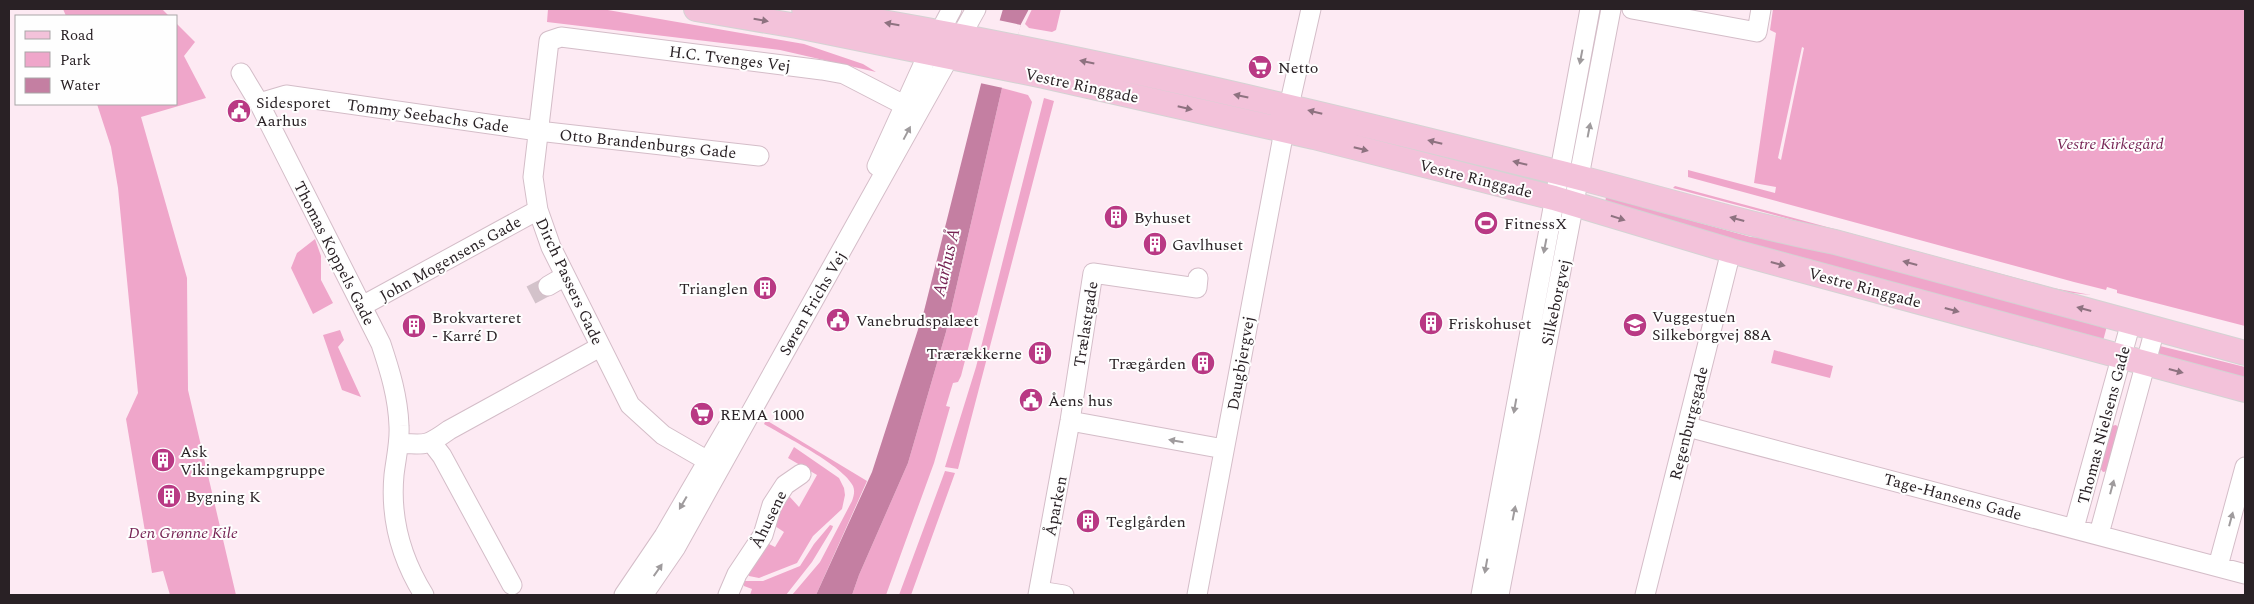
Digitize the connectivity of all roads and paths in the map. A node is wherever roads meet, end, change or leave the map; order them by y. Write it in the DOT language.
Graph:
graph roads {
  1 [pos="696,9"];
  2 [pos="804,9"];
  3 [pos="952,9"];
  4 [pos="976,9"];
  5 [pos="1311,9"];
  6 [pos="1590,9"];
  7 [pos="1611,9"];
  8 [pos="1632,9"];
  9 [pos="1761,9"];
  10 [pos="950,34"];
  11 [pos="549,41"];
  12 [pos="937,56"];
  13 [pos="241,73"];
  14 [pos="259,102"];
  15 [pos="904,105"];
  16 [pos="1289,106"];
  17 [pos="538,131"];
  18 [pos="1284,131"];
  19 [pos="759,156"];
  20 [pos="1569,175"];
  21 [pos="1564,201"];
  22 [pos="538,210"];
  23 [pos="1731,251"];
  24 [pos="566,276"];
  25 [pos="1198,278"];
  26 [pos="548,286"];
  27 [pos="362,306"];
  28 [pos="2131,322"];
  29 [pos="2156,329"];
  30 [pos="600,347"];
  31 [pos="2245,353"];
  32 [pos="2122,356"];
  33 [pos="2146,363"];
  34 [pos="2245,390"];
  35 [pos="1070,422"];
  36 [pos="1688,427"];
  37 [pos="399,443"];
  38 [pos="432,443"];
  39 [pos="1224,449"];
  40 [pos="714,464"];
  41 [pos="2245,467"];
  42 [pos="801,474"];
  43 [pos="2074,528"];
  44 [pos="2099,534"];
  45 [pos="2218,566"];
  46 [pos="2245,574"];
  47 [pos="512,586"];
  48 [pos="1039,593"];
  49 [pos="424,595"];
  50 [pos="624,595"];
  51 [pos="643,595"];
  52 [pos="728,595"];
  53 [pos="1064,595"];
  54 [pos="1197,595"];
  55 [pos="1481,595"];
  56 [pos="1499,595"];
  57 [pos="1645,595"];
  1 -- 12 [label="main road, Vestre Ringgade, one-way"];
  10 -- 2 [label="main road, Vestre Ringgade, one-way"];
  3 -- 10 [label="street, Søren Frichs Vej"];
  4 -- 10 [label="street, Søren Frichs Vej"];
  5 -- 16 [label="street"];
  6 -- 20 [label="street, Silkeborgvej, one-way"];
  20 -- 7 [label="street, Silkeborgvej, one-way"];
  8 -- 9 [label="street"];
  10 -- 12 [label="street, Søren Frichs Vej"];
  16 -- 10 [label="main road, Vestre Ringgade, one-way"];
  11 -- 15 [label="street, H.C. Tvenges Vej"];
  11 -- 17 [label="street, Dirch Passers Gade"];
  12 -- 15 [label="street, Søren Frichs Vej"];
  12 -- 18 [label="main road, Vestre Ringgade, one-way"];
  40 -- 12 [label="street, Søren Frichs Vej, one-way"];
  13 -- 14 [label="street, Thomas Koppels Gade"];
  14 -- 17 [label="street, Tommy Seebachs Gade"];
  14 -- 27 [label="street, Thomas Koppels Gade"];
  15 -- 40 [label="street, Søren Frichs Vej"];
  20 -- 16 [label="main road, Vestre Ringgade, one-way"];
  17 -- 19 [label="street, Otto Brandenburgs Gade"];
  17 -- 22 [label="street, Dirch Passers Gade"];
  18 -- 21 [label="main road, Vestre Ringgade, one-way"];
  18 -- 39 [label="street, Daugbjergvej"];
  20 -- 21 [label="street, Silkeborgvej"];
  28 -- 20 [label="main road, Vestre Ringgade, one-way"];
  21 -- 23 [label="main road, Vestre Ringgade, one-way"];
  21 -- 55 [label="street, Silkeborgvej, one-way"];
  56 -- 21 [label="street, Silkeborgvej, one-way"];
  22 -- 24 [label="street, Dirch Passers Gade"];
  22 -- 27 [label="street, John Mogensens Gade"];
  23 -- 32 [label="main road, Vestre Ringgade, one-way"];
  23 -- 36 [label="street, Regenburgsgade"];
  24 -- 26 [label="street"];
  24 -- 30 [label="street, Dirch Passers Gade"];
  25 -- 35 [label="street, Trælastgade"];
  27 -- 37 [label="street, Thomas Koppels Gade"];
  28 -- 29 [label="main road, Vestre Ringgade"];
  28 -- 32 [label="street, Thomas Nielsens Gade"];
  29 -- 31 [label="main road, Vestre Ringgade"];
  29 -- 33 [label="street, Thomas Nielsens Gade"];
  30 -- 38 [label="street"];
  30 -- 40 [label="street, Dirch Passers Gade"];
  32 -- 33 [label="main road, Vestre Ringgade"];
  32 -- 43 [label="street, Thomas Nielsens Gade"];
  33 -- 34 [label="main road, Vestre Ringgade, one-way"];
  44 -- 33 [label="street, Thomas Nielsens Gade, one-way"];
  39 -- 35 [label="street, one-way"];
  35 -- 48 [label="street, Åparken"];
  36 -- 43 [label="street, Tage-Hansens Gade"];
  36 -- 57 [label="street, Regenburgsgade"];
  37 -- 38 [label="street"];
  37 -- 49 [label="street, Thomas Koppels Gade"];
  38 -- 47 [label="street"];
  39 -- 54 [label="street, Daugbjergvej"];
  40 -- 50 [label="street, Søren Frichs Vej, one-way"];
  51 -- 40 [label="street, Søren Frichs Vej, one-way"];
  45 -- 41 [label="street, one-way"];
  42 -- 52 [label="street, Åhusene"];
  43 -- 44 [label="street, Tage-Hansens Gade"];
  44 -- 45 [label="street, Tage-Hansens Gade"];
  45 -- 46 [label="street, Tage-Hansens Gade"];
  48 -- 53 [label="street, Åparken"];
}
